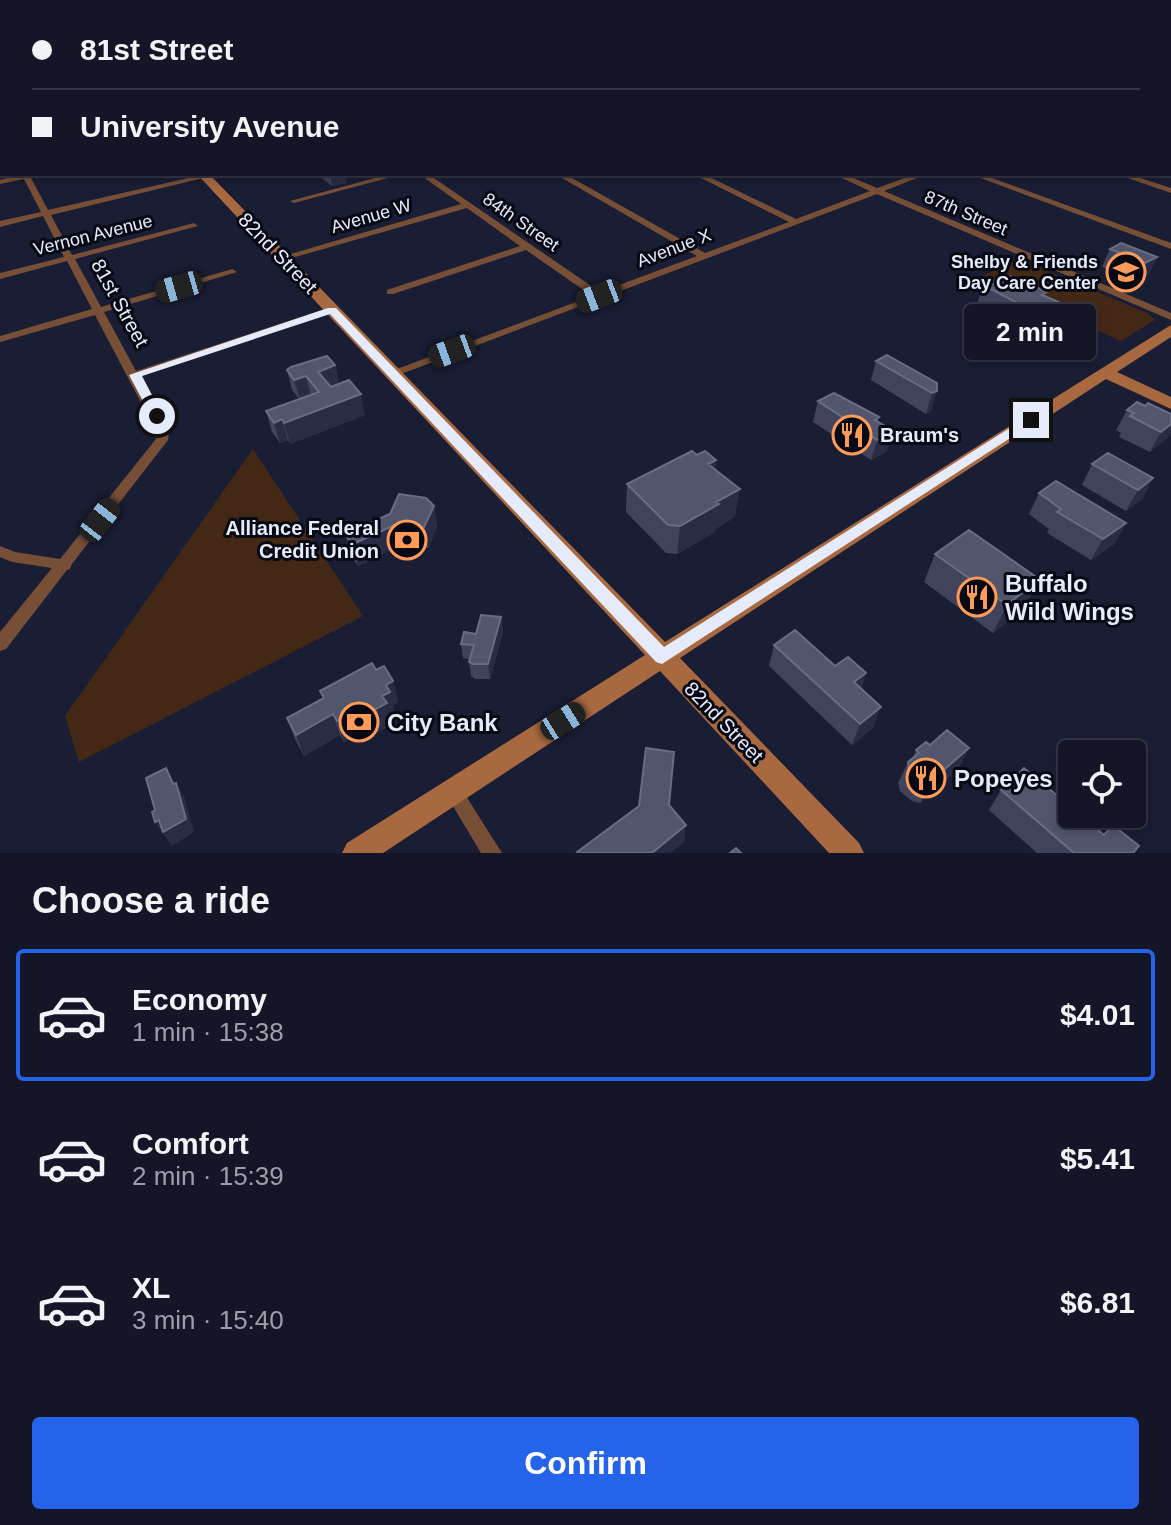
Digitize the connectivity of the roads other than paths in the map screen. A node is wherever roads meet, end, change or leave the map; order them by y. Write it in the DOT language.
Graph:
graph roads {
  1 [pos="26,176"];
  2 [pos="30,176"];
  3 [pos="204,176"];
  4 [pos="209,176"];
  5 [pos="391,176"];
  6 [pos="426,176"];
  7 [pos="563,176"];
  8 [pos="701,176"];
  9 [pos="841,176"];
  10 [pos="918,176"];
  11 [pos="979,176"];
  12 [pos="1126,176"];
  13 [pos="0,182"];
  14 [pos="1171,191"];
  15 [pos="874,192"];
  16 [pos="294,201"];
  17 [pos="468,205"];
  18 [pos="47,213"];
  19 [pos="796,222"];
  20 [pos="0,224"];
  21 [pos="194,226"];
  22 [pos="528,246"];
  23 [pos="1171,246"];
  24 [pos="704,256"];
  25 [pos="71,258"];
  26 [pos="282,258"];
  27 [pos="232,272"];
  28 [pos="0,276"];
  29 [pos="390,292"];
  30 [pos="599,296"];
  31 [pos="100,310"];
  32 [pos="332,310"];
  33 [pos="1171,317"];
  34 [pos="1171,330"];
  35 [pos="0,339"];
  36 [pos="1106,373"];
  37 [pos="393,374"];
  38 [pos="135,375"];
  39 [pos="1171,404"];
  40 [pos="0,551"];
  41 [pos="65,565"];
  42 [pos="0,644"];
  43 [pos="662,657"];
  44 [pos="453,791"];
  45 [pos="357,853"];
  46 [pos="492,853"];
  47 [pos="849,853"];
  1 -- 13 [label="street"];
  2 -- 18 [label="street, 81st Street"];
  3 -- 18 [label="street"];
  4 -- 26 [label="main road, 82nd Street"];
  5 -- 16 [label="street"];
  6 -- 17 [label="street, 84th Street"];
  7 -- 24 [label="street"];
  8 -- 19 [label="street"];
  9 -- 15 [label="street, 87th Street"];
  10 -- 15 [label="street, Avenue X"];
  11 -- 23 [label="street"];
  12 -- 14 [label="street"];
  15 -- 19 [label="street, Avenue X"];
  15 -- 33 [label="street, 87th Street"];
  17 -- 22 [label="street, 84th Street"];
  17 -- 26 [label="street, Avenue W"];
  18 -- 20 [label="street"];
  18 -- 25 [label="street, 81st Street"];
  19 -- 24 [label="street, Avenue X"];
  21 -- 25 [label="street, Vernon Avenue"];
  22 -- 29 [label="street"];
  22 -- 30 [label="street, 84th Street"];
  24 -- 30 [label="street, Avenue X"];
  25 -- 28 [label="street, Vernon Avenue"];
  25 -- 31 [label="street, 81st Street"];
  26 -- 32 [label="main road, 82nd Street"];
  27 -- 31 [label="street"];
  30 -- 37 [label="street, Avenue X"];
  31 -- 35 [label="street"];
  31 -- 38 [label="street, 81st Street"];
  32 -- 37 [label="main road, 82nd Street"];
  32 -- 38 [label="street"];
  34 -- 36 [label="main road"];
  36 -- 39 [label="main road"];
  36 -- 43 [label="main road"];
  37 -- 43 [label="main road, 82nd Street"];
  38 -- 41 [label="street, 81st Street"];
  40 -- 41 [label="street"];
  41 -- 42 [label="street"];
  43 -- 44 [label="main road"];
  43 -- 47 [label="main road, 82nd Street"];
  44 -- 45 [label="main road"];
  44 -- 46 [label="street"];
}
